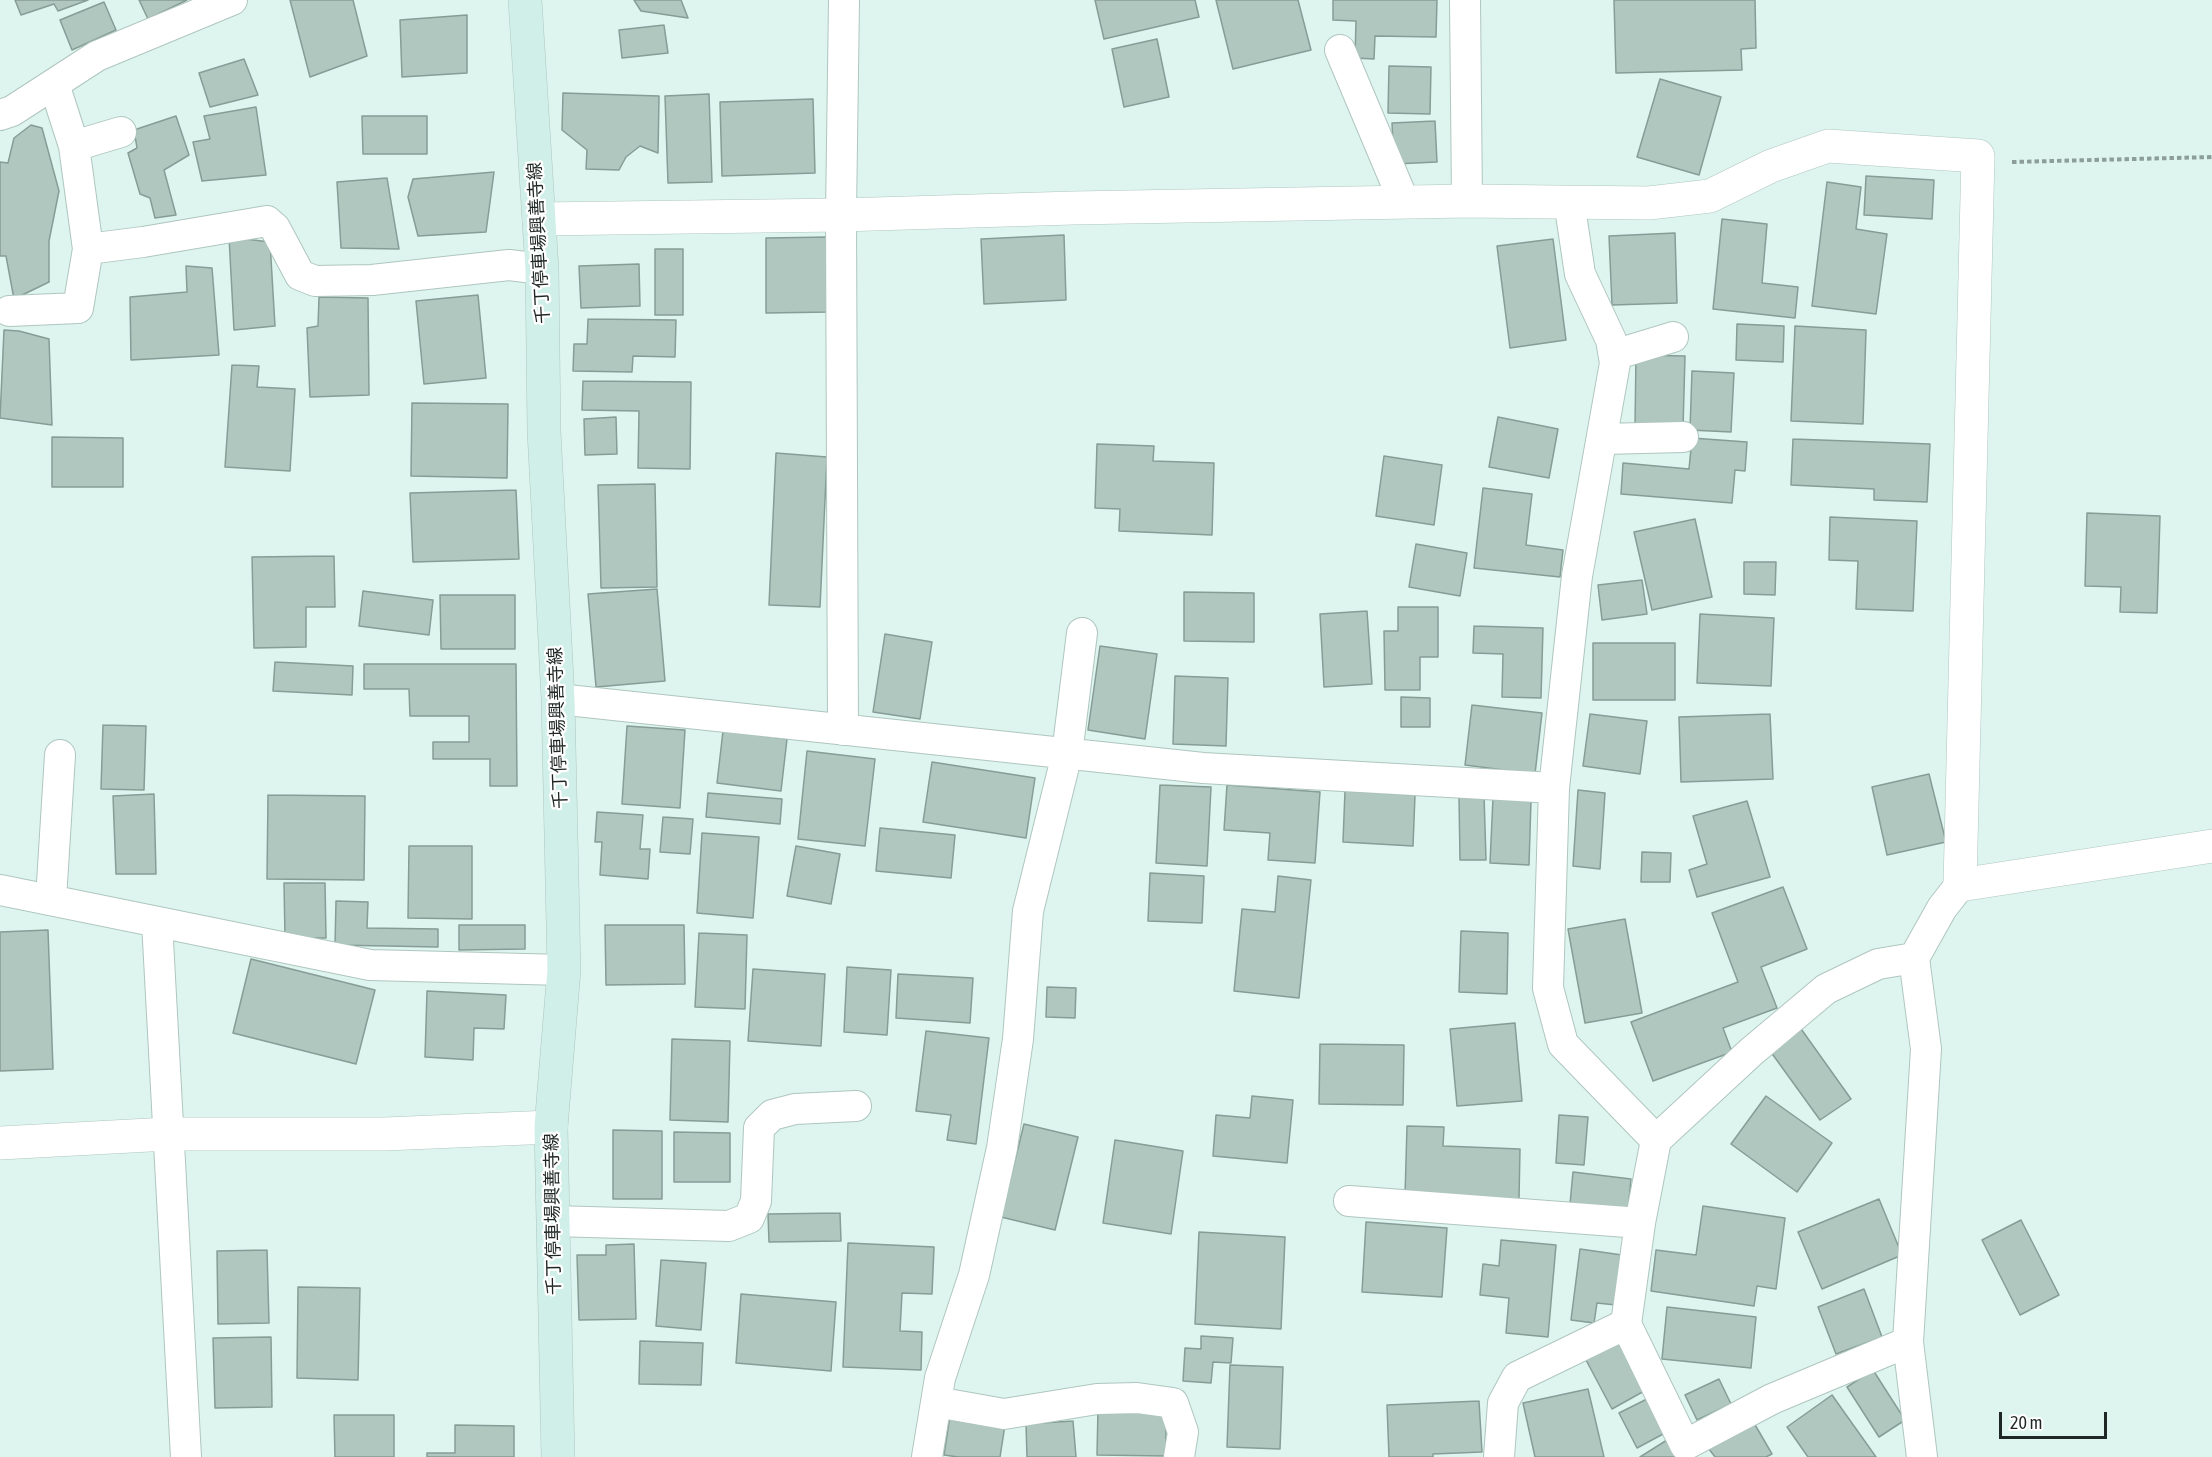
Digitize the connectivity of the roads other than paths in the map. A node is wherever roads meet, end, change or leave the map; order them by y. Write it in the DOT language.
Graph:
graph roads {
  1 [pos="525,0"];
  2 [pos="844,0"];
  3 [pos="1465,0"];
  4 [pos="224,1"];
  5 [pos="1340,50"];
  6 [pos="54,84"];
  7 [pos="0,115"];
  8 [pos="121,132"];
  9 [pos="74,146"];
  10 [pos="1467,201"];
  11 [pos="1569,201"];
  12 [pos="1404,202"];
  13 [pos="841,215"];
  14 [pos="539,219"];
  15 [pos="88,249"];
  16 [pos="543,268"];
  17 [pos="9,311"];
  18 [pos="1673,337"];
  19 [pos="1614,355"];
  20 [pos="1683,436"];
  21 [pos="1602,439"];
  22 [pos="1082,633"];
  23 [pos="558,699"];
  24 [pos="843,730"];
  25 [pos="1067,754"];
  26 [pos="60,755"];
  27 [pos="1554,788"];
  28 [pos="2212,846"];
  29 [pos="1960,885"];
  30 [pos="0,890"];
  31 [pos="51,900"];
  32 [pos="157,922"];
  33 [pos="1914,958"];
  34 [pos="564,970"];
  35 [pos="856,1107"];
  36 [pos="551,1127"];
  37 [pos="168,1134"];
  38 [pos="1656,1140"];
  39 [pos="0,1143"];
  40 [pos="1349,1201"];
  41 [pos="553,1221"];
  42 [pos="1640,1223"];
  43 [pos="1626,1324"];
  44 [pos="1908,1342"];
  45 [pos="936,1402"];
  46 [pos="1688,1451"];
  47 [pos="186,1457"];
  48 [pos="558,1457"];
  49 [pos="927,1457"];
  50 [pos="1179,1457"];
  51 [pos="1499,1457"];
  52 [pos="1922,1457"];
  1 -- 14 [label="main road, 千丁停車場興善寺線"];
  2 -- 13 [label="street"];
  3 -- 10 [label="street"];
  4 -- 6 [label="street"];
  5 -- 12 [label="street"];
  6 -- 7 [label="street"];
  6 -- 9 [label="street"];
  8 -- 9 [label="street"];
  9 -- 15 [label="street"];
  10 -- 11 [label="street"];
  10 -- 12 [label="street"];
  11 -- 19 [label="street"];
  11 -- 29 [label="street"];
  12 -- 13 [label="street"];
  13 -- 14 [label="street"];
  13 -- 24 [label="street"];
  14 -- 16 [label="main road, 千丁停車場興善寺線"];
  15 -- 16 [label="street"];
  15 -- 17 [label="street"];
  16 -- 23 [label="main road, 千丁停車場興善寺線"];
  18 -- 19 [label="street"];
  19 -- 21 [label="street"];
  20 -- 21 [label="street"];
  21 -- 27 [label="street"];
  22 -- 25 [label="street"];
  23 -- 24 [label="street"];
  23 -- 34 [label="main road, 千丁停車場興善寺線"];
  24 -- 25 [label="street"];
  25 -- 27 [label="street"];
  25 -- 45 [label="street"];
  26 -- 31 [label="street"];
  27 -- 38 [label="street"];
  28 -- 29 [label="street"];
  29 -- 33 [label="street"];
  30 -- 31 [label="street"];
  31 -- 32 [label="street"];
  32 -- 34 [label="street"];
  32 -- 37 [label="street"];
  33 -- 38 [label="street"];
  33 -- 44 [label="street"];
  34 -- 36 [label="main road, 千丁停車場興善寺線"];
  35 -- 41 [label="street"];
  36 -- 37 [label="street"];
  36 -- 41 [label="main road, 千丁停車場興善寺線"];
  37 -- 39 [label="street"];
  37 -- 47 [label="street"];
  38 -- 42 [label="street"];
  40 -- 42 [label="street"];
  41 -- 48 [label="main road, 千丁停車場興善寺線"];
  42 -- 43 [label="street"];
  43 -- 46 [label="street"];
  43 -- 51 [label="street"];
  44 -- 46 [label="street"];
  44 -- 52 [label="street"];
  45 -- 49 [label="street"];
  45 -- 50 [label="street"];
}
